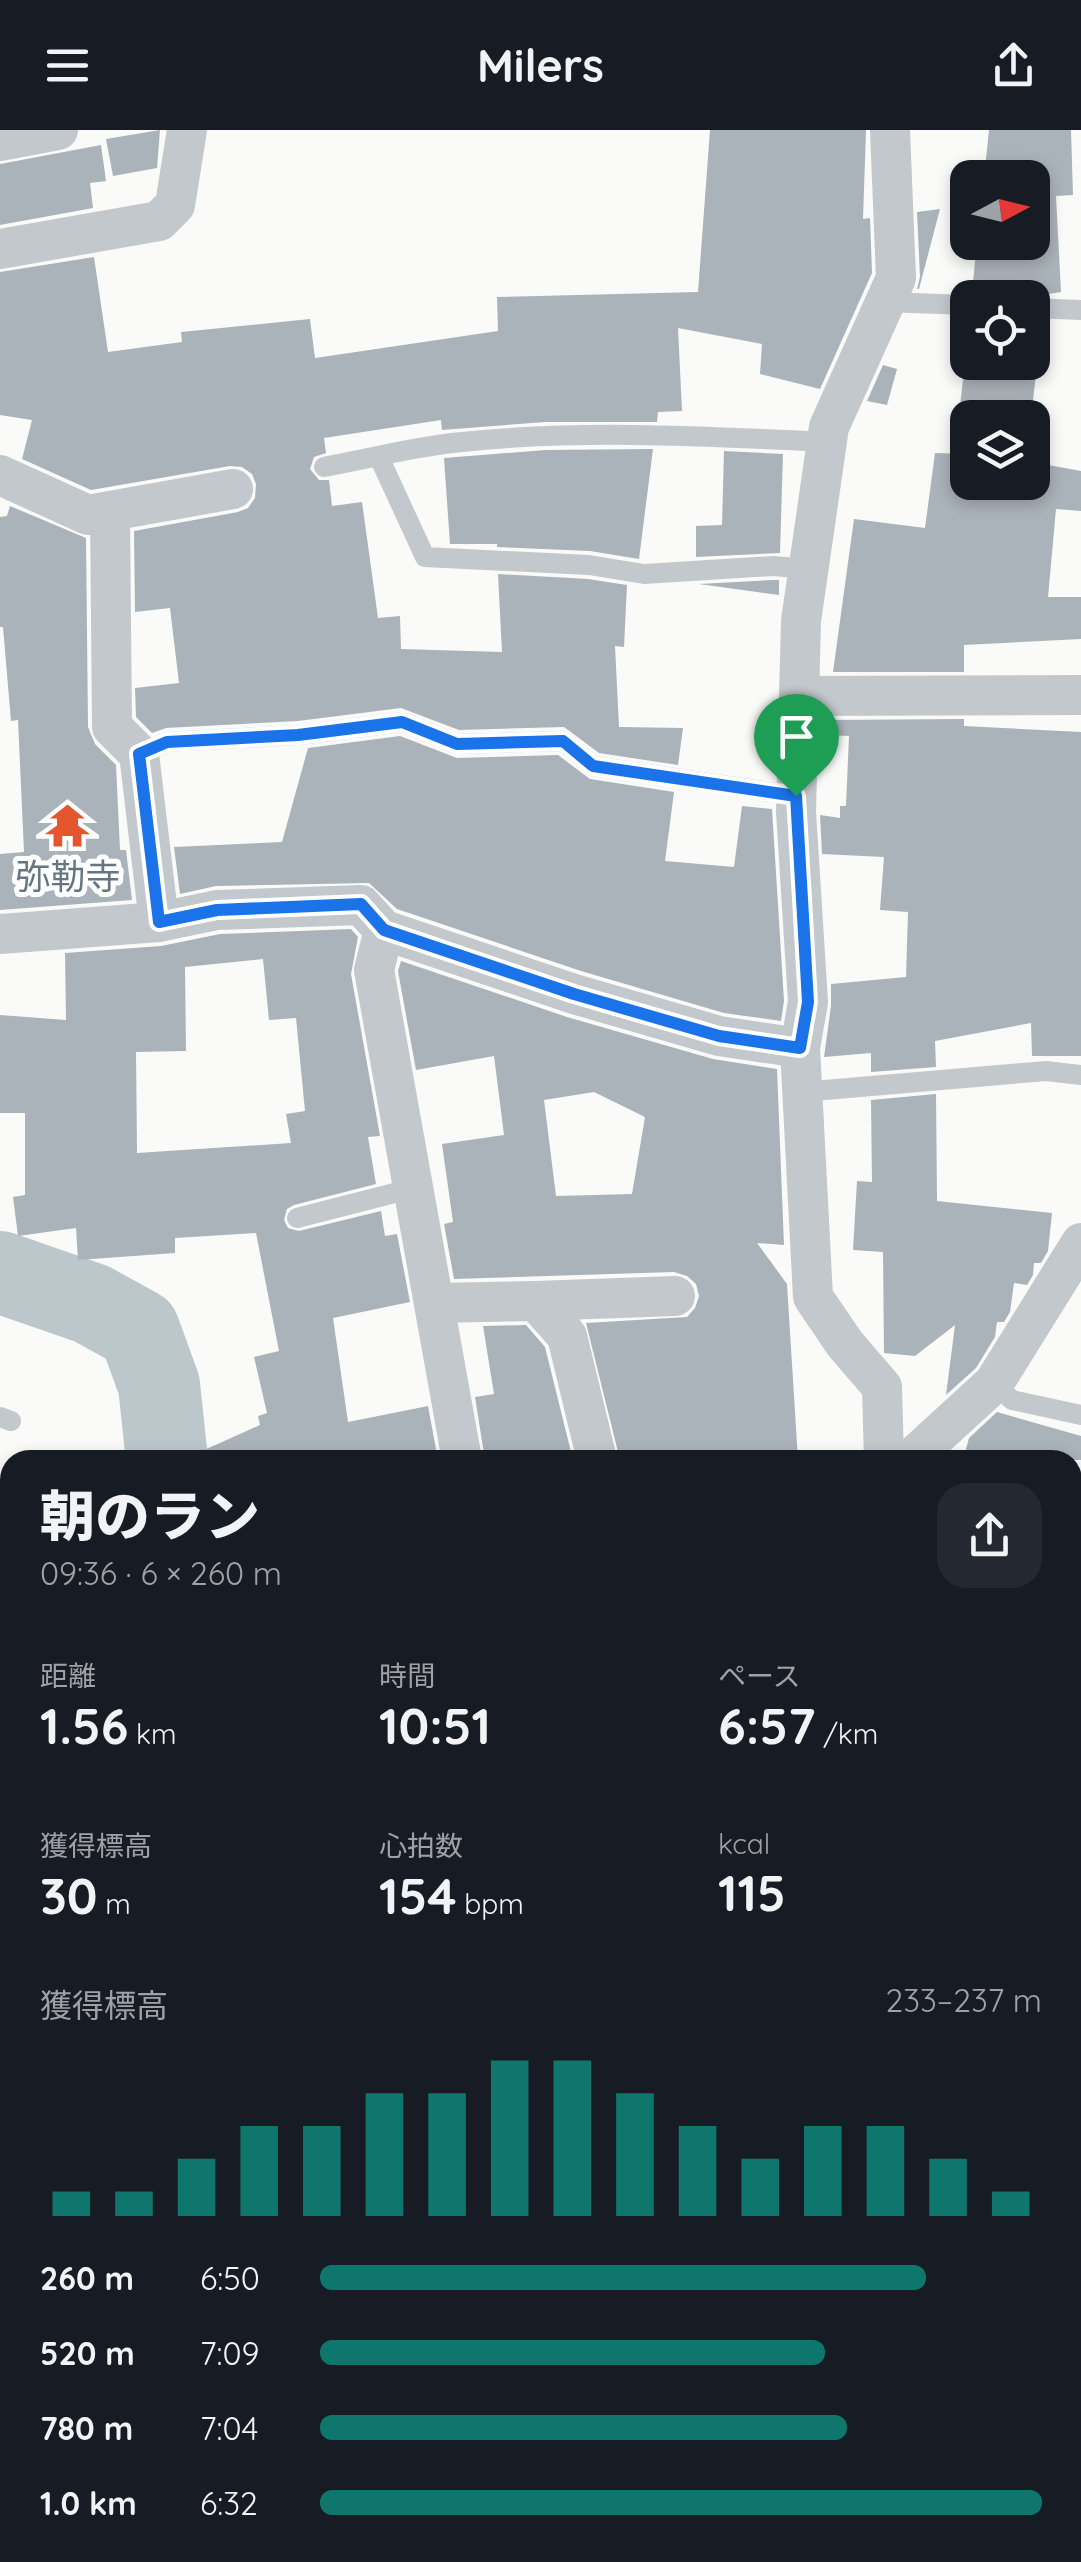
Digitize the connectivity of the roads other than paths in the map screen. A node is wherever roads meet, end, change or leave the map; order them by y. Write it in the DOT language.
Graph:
graph roads {
  1 [pos="58,130"];
  2 [pos="187,130"];
  3 [pos="890,130"];
  4 [pos="0,141"];
  5 [pos="0,249"];
  6 [pos="885,302"];
  7 [pos="950,304"];
  8 [pos="1050,309"];
  9 [pos="1081,310"];
  10 [pos="826,442"];
  11 [pos="379,457"];
  12 [pos="324,467"];
  13 [pos="0,475"];
  14 [pos="233,489"];
  15 [pos="110,511"];
  16 [pos="809,569"];
  17 [pos="1081,695"];
  18 [pos="800,696"];
  19 [pos="139,754"];
  20 [pos="796,796"];
  21 [pos="159,922"];
  22 [pos="384,930"];
  23 [pos="0,934"];
  24 [pos="800,1048"];
  25 [pos="1081,1076"];
  26 [pos="802,1092"];
  27 [pos="414,1188"];
  28 [pos="297,1218"];
  29 [pos="1081,1243"];
  30 [pos="675,1296"];
  31 [pos="536,1302"];
  32 [pos="434,1303"];
  33 [pos="994,1383"];
  34 [pos="1081,1415"];
  35 [pos="460,1450"];
  36 [pos="595,1450"];
  37 [pos="884,1450"];
  38 [pos="921,1450"];
  1 -- 4 [label="street"];
  2 -- 5 [label="street"];
  3 -- 6 [label="street"];
  6 -- 7 [label="lane"];
  6 -- 10 [label="street"];
  8 -- 9 [label="lane"];
  10 -- 11 [label="lane"];
  10 -- 16 [label="street"];
  11 -- 12 [label="lane"];
  11 -- 16 [label="lane"];
  13 -- 15 [label="street"];
  14 -- 15 [label="street"];
  15 -- 19 [label="street"];
  16 -- 18 [label="street"];
  17 -- 18 [label="street"];
  18 -- 20 [label="street"];
  19 -- 20 [label="lane"];
  19 -- 21 [label="street"];
  20 -- 24 [label="street"];
  21 -- 22 [label="street"];
  21 -- 23 [label="street"];
  22 -- 24 [label="street"];
  22 -- 27 [label="street"];
  24 -- 26 [label="street"];
  25 -- 26 [label="lane"];
  26 -- 37 [label="street"];
  27 -- 28 [label="lane"];
  27 -- 32 [label="street"];
  29 -- 33 [label="street"];
  30 -- 31 [label="street"];
  31 -- 32 [label="street"];
  31 -- 36 [label="street"];
  32 -- 35 [label="street"];
  33 -- 34 [label="lane"];
  33 -- 38 [label="street"];
}
